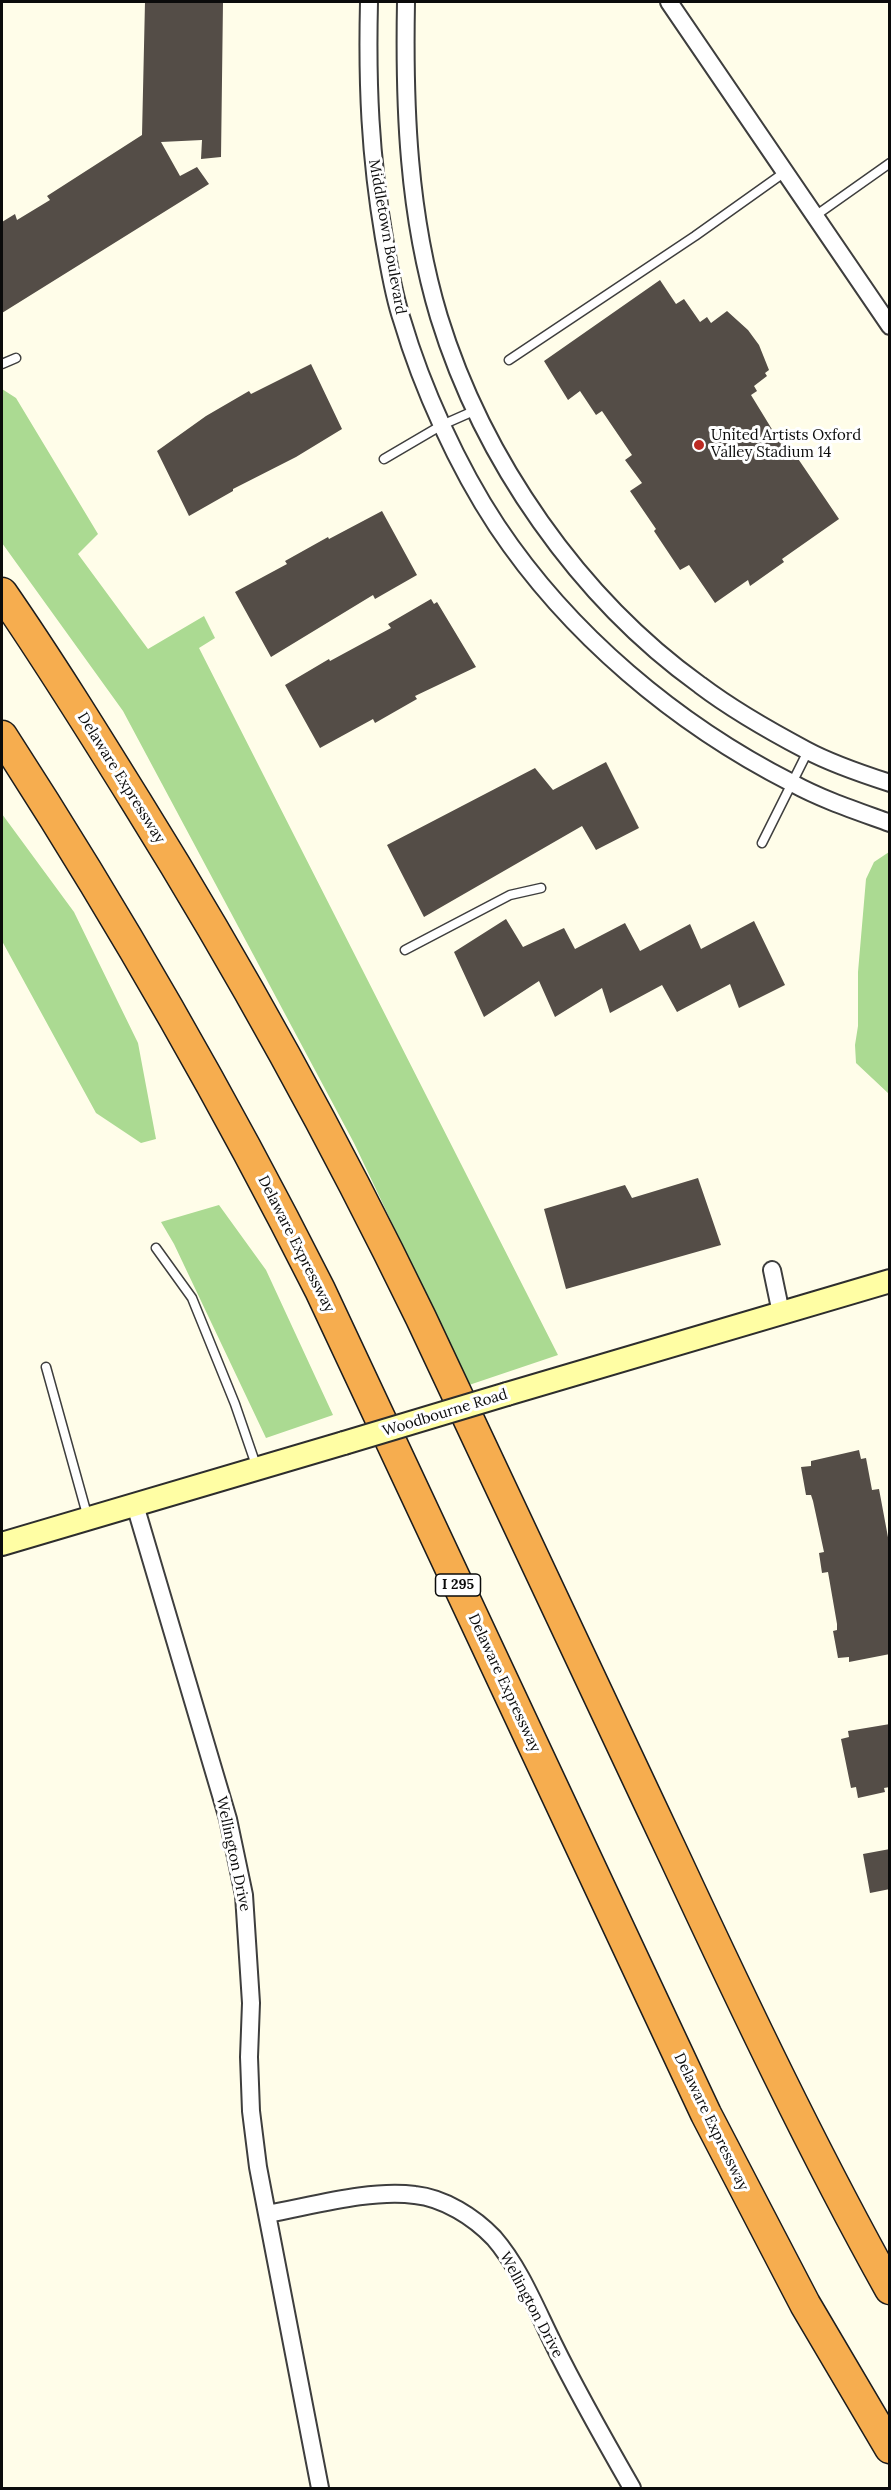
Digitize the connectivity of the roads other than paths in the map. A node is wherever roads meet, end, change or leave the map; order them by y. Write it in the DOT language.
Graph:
graph roads {
  1 [pos="369,2"];
  2 [pos="406,2"];
  3 [pos="669,2"];
  4 [pos="890,163"];
  5 [pos="785,172"];
  6 [pos="815,216"];
  7 [pos="890,326"];
  8 [pos="16,358"];
  9 [pos="509,360"];
  10 [pos="2,364"];
  11 [pos="476,410"];
  12 [pos="442,425"];
  13 [pos="384,459"];
  14 [pos="2,593"];
  15 [pos="2,736"];
  16 [pos="808,752"];
  17 [pos="791,783"];
  18 [pos="890,783"];
  19 [pos="890,824"];
  20 [pos="762,843"];
  21 [pos="541,888"];
  22 [pos="405,950"];
  23 [pos="156,1248"];
  24 [pos="772,1270"];
  25 [pos="890,1281"];
  26 [pos="781,1313"];
  27 [pos="46,1367"];
  28 [pos="257,1468"];
  29 [pos="135,1505"];
  30 [pos="88,1519"];
  31 [pos="2,1544"];
  32 [pos="267,2214"];
  33 [pos="890,2289"];
  34 [pos="890,2448"];
  35 [pos="320,2488"];
  36 [pos="632,2488"];
  1 -- 12 [label="street, Middletown Boulevard"];
  2 -- 11 [label="street"];
  3 -- 5 [label="street"];
  4 -- 6 [label="lane"];
  5 -- 6 [label="street"];
  5 -- 9 [label="lane"];
  6 -- 7 [label="street"];
  8 -- 10 [label="lane"];
  11 -- 12 [label="lane"];
  11 -- 16 [label="street"];
  12 -- 13 [label="lane"];
  12 -- 17 [label="street, Middletown Boulevard"];
  14 -- 33 [label="highway, Delaware Expressway"];
  15 -- 34 [label="highway, Delaware Expressway / I 295"];
  16 -- 17 [label="lane"];
  16 -- 18 [label="street"];
  17 -- 19 [label="street, Middletown Boulevard"];
  17 -- 20 [label="lane"];
  21 -- 22 [label="lane"];
  23 -- 28 [label="lane"];
  24 -- 26 [label="street"];
  25 -- 26 [label="main road, Woodbourne Road"];
  26 -- 28 [label="main road, Woodbourne Road, bridge"];
  27 -- 30 [label="lane"];
  28 -- 29 [label="main road, Woodbourne Road"];
  29 -- 30 [label="main road, Woodbourne Road"];
  29 -- 32 [label="street, Wellington Drive"];
  30 -- 31 [label="main road, Woodbourne Road"];
  32 -- 35 [label="street, Wellington Drive"];
  32 -- 36 [label="street, Wellington Drive"];
}
